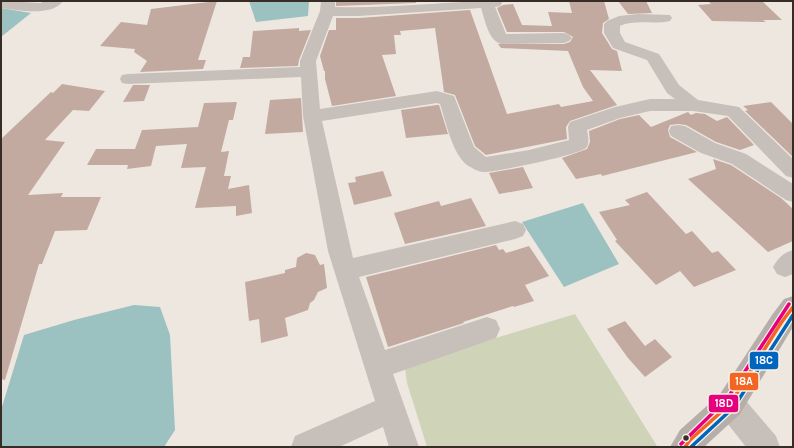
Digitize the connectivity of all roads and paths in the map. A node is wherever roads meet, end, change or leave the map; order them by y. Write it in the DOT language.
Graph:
graph roads {
  1 [pos="56,1"];
  2 [pos="1,4"];
  3 [pos="327,6"];
  4 [pos="657,7"];
  5 [pos="564,38"];
  6 [pos="308,72"];
  7 [pos="128,79"];
  8 [pos="693,105"];
  9 [pos="312,116"];
  10 [pos="678,131"];
  11 [pos="793,171"];
  12 [pos="793,194"];
  13 [pos="515,230"];
  14 [pos="345,270"];
  15 [pos="793,308"];
  16 [pos="487,329"];
  17 [pos="377,366"];
  18 [pos="730,404"];
  19 [pos="391,408"];
  20 [pos="306,447"];
  21 [pos="404,447"];
  22 [pos="685,447"];
  23 [pos="765,447"];
  1 -- 2 [label="street"];
  3 -- 5 [label="street"];
  3 -- 6 [label="street"];
  4 -- 8 [label="street"];
  6 -- 7 [label="street"];
  6 -- 9 [label="street"];
  8 -- 9 [label="street"];
  8 -- 11 [label="street"];
  9 -- 14 [label="street"];
  10 -- 12 [label="street"];
  13 -- 14 [label="street"];
  14 -- 17 [label="street"];
  15 -- 18 [label="main road"];
  16 -- 17 [label="street"];
  17 -- 19 [label="street"];
  18 -- 22 [label="main road"];
  18 -- 23 [label="street"];
  19 -- 20 [label="street"];
  19 -- 21 [label="street"];
}
